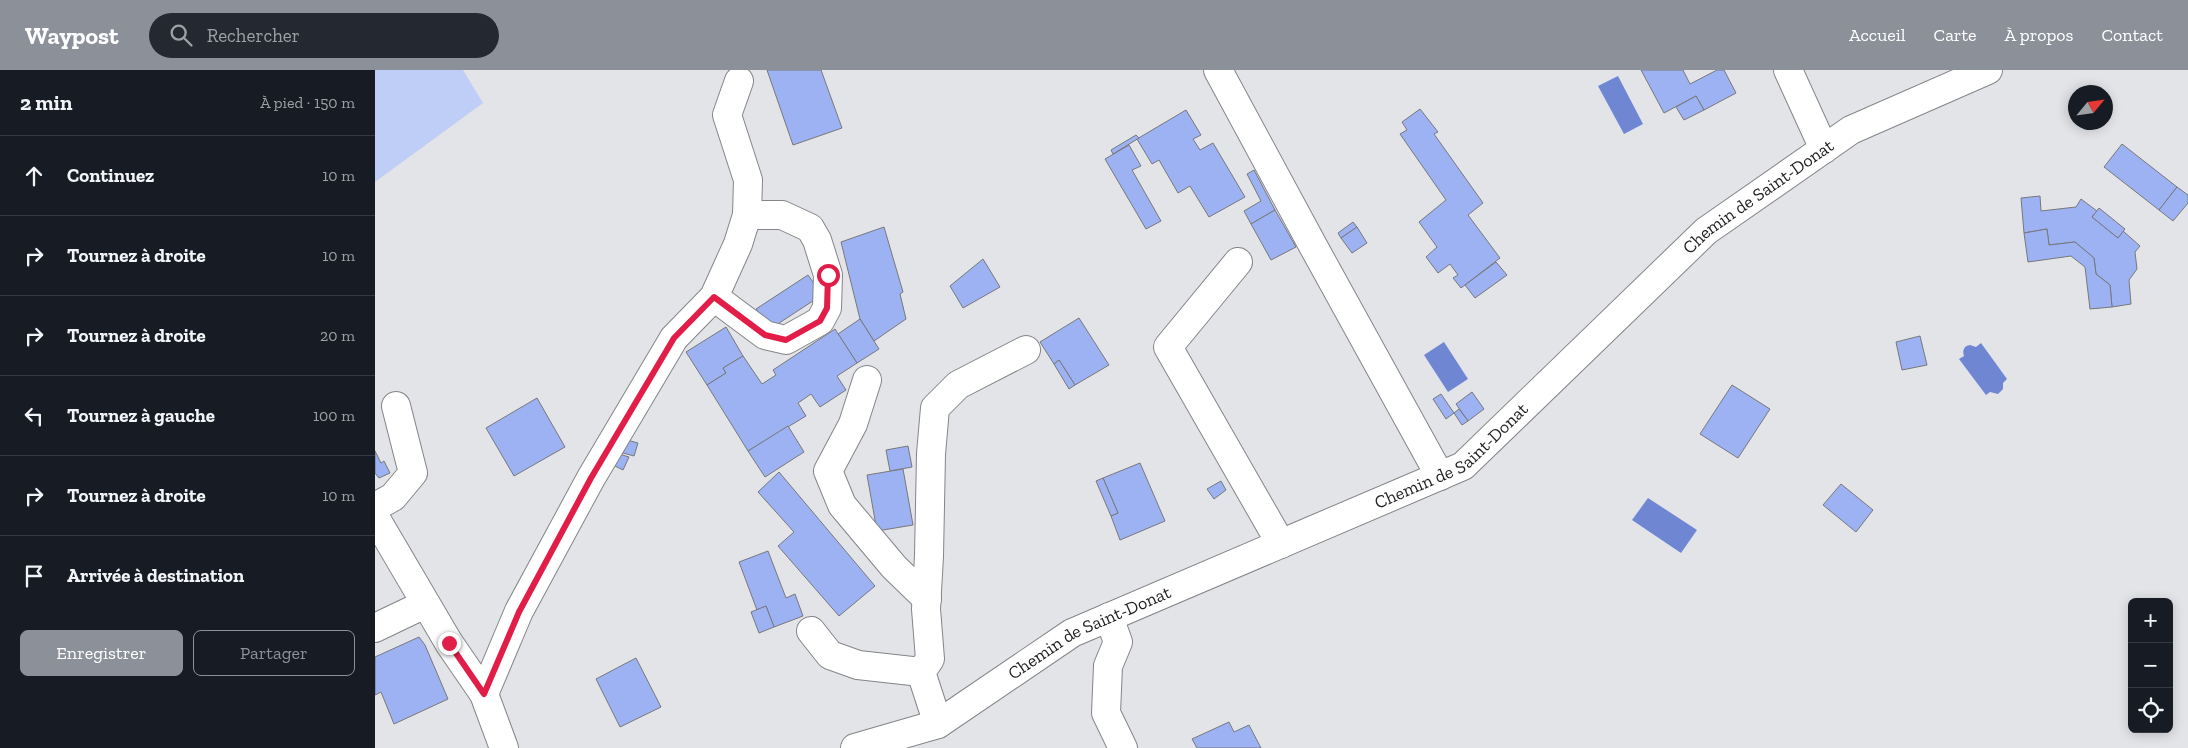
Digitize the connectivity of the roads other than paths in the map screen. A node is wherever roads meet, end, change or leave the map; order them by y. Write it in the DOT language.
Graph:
graph roads {
  1 [pos="1218,70"];
  2 [pos="1788,70"];
  3 [pos="1988,70"];
  4 [pos="1937,80"];
  5 [pos="739,81"];
  6 [pos="1824,149"];
  7 [pos="747,215"];
  8 [pos="1238,262"];
  9 [pos="714,297"];
  10 [pos="1026,350"];
  11 [pos="867,380"];
  12 [pos="396,406"];
  13 [pos="1440,476"];
  14 [pos="375,507"];
  15 [pos="375,517"];
  16 [pos="1281,544"];
  17 [pos="927,600"];
  18 [pos="425,604"];
  19 [pos="1109,617"];
  20 [pos="375,628"];
  21 [pos="811,631"];
  22 [pos="921,672"];
  23 [pos="484,694"];
  24 [pos="938,724"];
  25 [pos="504,748"];
  26 [pos="855,748"];
  27 [pos="1123,748"];
  1 -- 13 [label="street"];
  2 -- 6 [label="street"];
  3 -- 4 [label="street, Chemin de Saint-Donat"];
  4 -- 6 [label="street, Chemin de Saint-Donat"];
  5 -- 7 [label="street"];
  6 -- 13 [label="street, Chemin de Saint-Donat"];
  7 -- 9 [label="street"];
  7 -- 9 [label="street"];
  8 -- 16 [label="street"];
  9 -- 23 [label="street"];
  10 -- 17 [label="street"];
  11 -- 17 [label="street"];
  12 -- 14 [label="street"];
  13 -- 16 [label="street, Chemin de Saint-Donat"];
  15 -- 18 [label="street"];
  16 -- 19 [label="street, Chemin de Saint-Donat"];
  17 -- 22 [label="street"];
  18 -- 20 [label="street"];
  18 -- 23 [label="street"];
  19 -- 24 [label="street, Chemin de Saint-Donat"];
  19 -- 27 [label="street"];
  21 -- 22 [label="street"];
  22 -- 24 [label="street"];
  23 -- 25 [label="street"];
  24 -- 26 [label="street, Chemin de Saint-Donat"];
}
